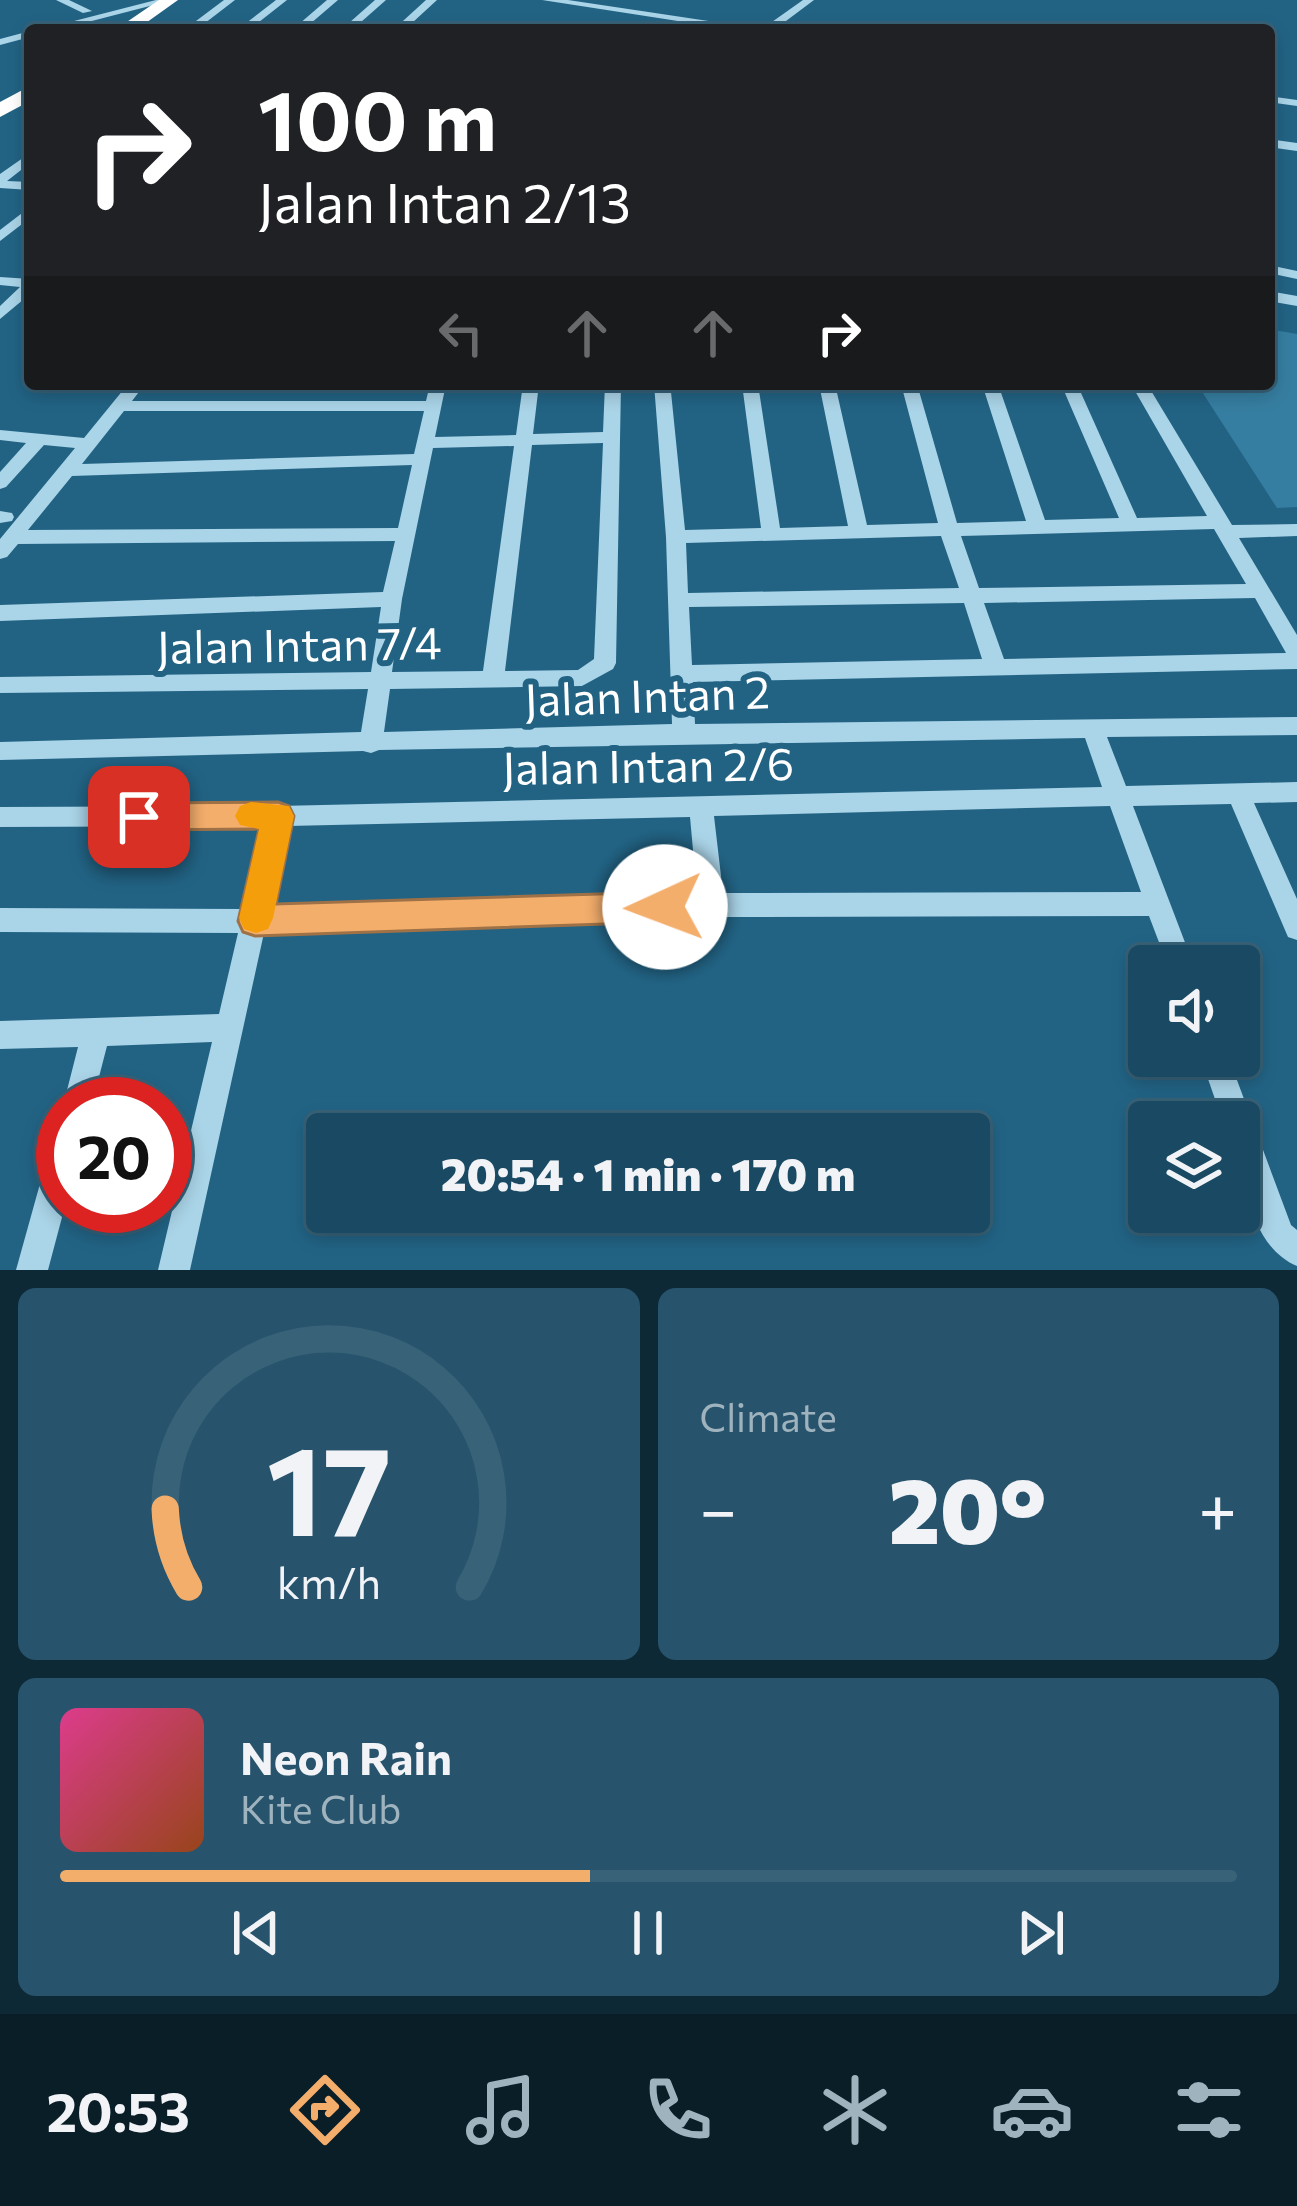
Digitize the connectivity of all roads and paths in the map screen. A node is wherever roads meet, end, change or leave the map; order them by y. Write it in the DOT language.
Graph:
graph roads {
  1 [pos="62,0"];
  2 [pos="170,0"];
  3 [pos="186,0"];
  4 [pos="230,0"];
  5 [pos="282,0"];
  6 [pos="333,0"];
  7 [pos="380,0"];
  8 [pos="547,0"];
  9 [pos="809,0"];
  10 [pos="410,2"];
  11 [pos="429,2"];
  12 [pos="90,9"];
  13 [pos="694,10"];
  14 [pos="683,20"];
  15 [pos="57,24"];
  16 [pos="133,24"];
  17 [pos="159,24"];
  18 [pos="198,24"];
  19 [pos="250,24"];
  20 [pos="304,24"];
  21 [pos="353,24"];
  22 [pos="404,24"];
  23 [pos="678,24"];
  24 [pos="715,24"];
  25 [pos="772,24"];
  26 [pos="24,162"];
  27 [pos="0,182"];
  28 [pos="24,217"];
  29 [pos="0,237"];
  30 [pos="24,291"];
  31 [pos="0,314"];
  32 [pos="132,390"];
  33 [pos="437,390"];
  34 [pos="530,390"];
  35 [pos="614,390"];
  36 [pos="662,390"];
  37 [pos="751,390"];
  38 [pos="828,390"];
  39 [pos="910,390"];
  40 [pos="992,390"];
  41 [pos="1072,390"];
  42 [pos="1143,390"];
  43 [pos="120,406"];
  44 [pos="433,406"];
  45 [pos="614,437"];
  46 [pos="4,440"];
  47 [pos="40,440"];
  48 [pos="526,440"];
  49 [pos="89,444"];
  50 [pos="424,451"];
  51 [pos="68,470"];
  52 [pos="0,483"];
  53 [pos="1131,526"];
  54 [pos="1224,527"];
  55 [pos="1038,528"];
  56 [pos="950,530"];
  57 [pos="1297,530"];
  58 [pos="4,531"];
  59 [pos="859,532"];
  60 [pos="406,534"];
  61 [pos="772,535"];
  62 [pos="676,538"];
  63 [pos="1262,591"];
  64 [pos="973,596"];
  65 [pos="392,599"];
  66 [pos="679,600"];
  67 [pos="0,613"];
  68 [pos="1297,657"];
  69 [pos="996,668"];
  70 [pos="683,674"];
  71 [pos="493,677"];
  72 [pos="381,683"];
  73 [pos="0,685"];
  74 [pos="1297,726"];
  75 [pos="1092,727"];
  76 [pos="684,733"];
  77 [pos="371,744"];
  78 [pos="0,751"];
  79 [pos="1297,792"];
  80 [pos="1238,793"];
  81 [pos="1119,797"];
  82 [pos="701,804"];
  83 [pos="278,816"];
  84 [pos="0,817"];
  85 [pos="1158,904"];
  86 [pos="711,905"];
  87 [pos="0,920"];
  88 [pos="255,921"];
  89 [pos="1297,928"];
  90 [pos="1173,945"];
  91 [pos="228,1028"];
  92 [pos="96,1032"];
  93 [pos="0,1035"];
  94 [pos="84,1077"];
  95 [pos="1260,1184"];
  96 [pos="42,1233"];
  97 [pos="1297,1250"];
  98 [pos="32,1270"];
  99 [pos="174,1270"];
  1 -- 12 [label="street"];
  2 -- 12 [label="street"];
  2 -- 16 [label="highway"];
  3 -- 17 [label="highway"];
  4 -- 18 [label="street"];
  5 -- 19 [label="street"];
  6 -- 20 [label="street"];
  7 -- 21 [label="street"];
  8 -- 14 [label="street"];
  9 -- 25 [label="street"];
  10 -- 11 [label="street"];
  11 -- 22 [label="street"];
  12 -- 15 [label="street"];
  13 -- 14 [label="street"];
  14 -- 23 [label="street"];
  14 -- 24 [label="street"];
  26 -- 27 [label="street"];
  28 -- 29 [label="street"];
  30 -- 31 [label="street"];
  32 -- 43 [label="street"];
  33 -- 44 [label="street"];
  34 -- 48 [label="street"];
  35 -- 45 [label="street"];
  36 -- 62 [label="street"];
  37 -- 61 [label="street"];
  38 -- 59 [label="street"];
  39 -- 56 [label="street"];
  40 -- 55 [label="street"];
  41 -- 53 [label="street"];
  42 -- 54 [label="street"];
  43 -- 44 [label="street"];
  43 -- 49 [label="street"];
  44 -- 50 [label="street"];
  45 -- 48 [label="street"];
  45 -- 71 [label="street, Jalan Intan 7/4"];
  46 -- 47 [label="street"];
  47 -- 49 [label="street"];
  47 -- 52 [label="street"];
  48 -- 50 [label="street"];
  48 -- 71 [label="street"];
  49 -- 51 [label="street"];
  50 -- 51 [label="street"];
  50 -- 60 [label="street"];
  51 -- 58 [label="street"];
  53 -- 54 [label="street"];
  53 -- 55 [label="street"];
  54 -- 57 [label="street"];
  54 -- 63 [label="street"];
  55 -- 56 [label="street"];
  56 -- 59 [label="street"];
  56 -- 64 [label="street"];
  58 -- 60 [label="street"];
  59 -- 61 [label="street"];
  60 -- 65 [label="street"];
  61 -- 62 [label="street"];
  62 -- 66 [label="street"];
  63 -- 64 [label="street"];
  63 -- 68 [label="street"];
  64 -- 66 [label="street"];
  64 -- 69 [label="street"];
  65 -- 67 [label="street"];
  65 -- 72 [label="street"];
  66 -- 70 [label="street"];
  68 -- 69 [label="street"];
  69 -- 70 [label="street"];
  70 -- 76 [label="street"];
  71 -- 72 [label="street, Jalan Intan 7/4"];
  72 -- 73 [label="street, Jalan Intan 7/4"];
  72 -- 77 [label="street"];
  74 -- 75 [label="street, Jalan Intan 2"];
  75 -- 76 [label="street, Jalan Intan 2"];
  75 -- 81 [label="street"];
  76 -- 77 [label="street, Jalan Intan 2"];
  77 -- 78 [label="street, Jalan Intan 2"];
  79 -- 80 [label="street, Jalan Intan 2/6"];
  80 -- 81 [label="street, Jalan Intan 2/6"];
  80 -- 89 [label="street"];
  81 -- 82 [label="street, Jalan Intan 2/6"];
  81 -- 85 [label="street"];
  82 -- 83 [label="street, Jalan Intan 2/6"];
  82 -- 86 [label="street"];
  83 -- 84 [label="street, Jalan Intan 2/6"];
  83 -- 88 [label="street"];
  85 -- 86 [label="street"];
  85 -- 90 [label="street"];
  86 -- 88 [label="street"];
  87 -- 88 [label="street"];
  88 -- 91 [label="street"];
  91 -- 92 [label="street"];
  91 -- 99 [label="street"];
  92 -- 93 [label="street"];
  92 -- 94 [label="street"];
  95 -- 97 [label="street"];
  96 -- 98 [label="street"];
}
